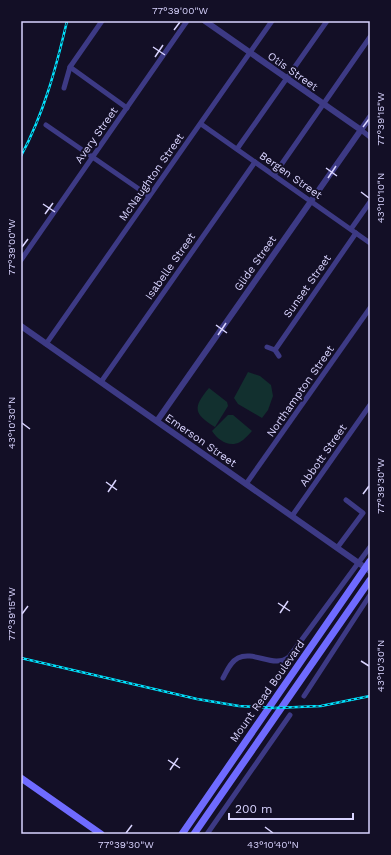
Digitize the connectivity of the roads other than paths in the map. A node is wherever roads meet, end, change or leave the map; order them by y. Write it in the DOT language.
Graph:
graph roads {
  1 [pos="102,21"];
  2 [pos="187,21"];
  3 [pos="205,21"];
  4 [pos="272,21"];
  5 [pos="327,21"];
  6 [pos="370,37"];
  7 [pos="250,52"];
  8 [pos="70,67"];
  9 [pos="287,79"];
  10 [pos="64,88"];
  11 [pos="323,104"];
  12 [pos="127,108"];
  13 [pos="370,117"];
  14 [pos="46,124"];
  15 [pos="200,124"];
  16 [pos="361,130"];
  17 [pos="370,137"];
  18 [pos="237,149"];
  19 [pos="93,158"];
  20 [pos="255,162"];
  21 [pos="274,175"];
  22 [pos="149,196"];
  23 [pos="310,201"];
  24 [pos="370,202"];
  25 [pos="351,229"];
  26 [pos="356,233"];
  27 [pos="370,243"];
  28 [pos="21,260"];
  29 [pos="370,308"];
  30 [pos="21,326"];
  31 [pos="46,344"];
  32 [pos="267,347"];
  33 [pos="275,350"];
  34 [pos="279,356"];
  35 [pos="101,382"];
  36 [pos="370,405"];
  37 [pos="157,421"];
  38 [pos="246,484"];
  39 [pos="346,500"];
  40 [pos="292,516"];
  41 [pos="370,547"];
  42 [pos="338,548"];
  43 [pos="370,560"];
  44 [pos="365,567"];
  45 [pos="370,580"];
  46 [pos="370,595"];
  47 [pos="223,678"];
  48 [pos="304,696"];
  49 [pos="290,715"];
  50 [pos="21,778"];
  51 [pos="101,834"];
  52 [pos="182,834"];
  53 [pos="194,834"];
  54 [pos="207,834"];
  1 -- 8 [label="street"];
  2 -- 12 [label="street, Avery Street"];
  3 -- 7 [label="street, Otis Street"];
  4 -- 7 [label="street, McNaughton Street"];
  5 -- 9 [label="street"];
  6 -- 11 [label="street"];
  7 -- 9 [label="street, Otis Street"];
  7 -- 15 [label="street, McNaughton Street"];
  8 -- 10 [label="street"];
  8 -- 12 [label="street"];
  9 -- 11 [label="street, Otis Street"];
  9 -- 18 [label="street"];
  11 -- 16 [label="street, Otis Street"];
  11 -- 21 [label="street"];
  12 -- 19 [label="street, Avery Street"];
  13 -- 16 [label="street, Glide Street"];
  14 -- 19 [label="street"];
  15 -- 18 [label="street, Bergen Street"];
  15 -- 22 [label="street, McNaughton Street"];
  16 -- 17 [label="street, Otis Street"];
  16 -- 23 [label="street, Glide Street"];
  18 -- 20 [label="street, Bergen Street"];
  19 -- 22 [label="street"];
  19 -- 28 [label="street, Avery Street"];
  20 -- 21 [label="street, Bergen Street"];
  20 -- 35 [label="street, Isabelle Street"];
  21 -- 23 [label="street, Bergen Street"];
  22 -- 31 [label="street, McNaughton Street"];
  23 -- 25 [label="street, Bergen Street"];
  23 -- 37 [label="street, Glide Street"];
  24 -- 25 [label="street"];
  25 -- 26 [label="street, Bergen Street"];
  26 -- 27 [label="street, Bergen Street"];
  26 -- 33 [label="street, Sunset Street"];
  29 -- 38 [label="street, Northampton Street"];
  30 -- 31 [label="street, Emerson Street"];
  31 -- 35 [label="street, Emerson Street"];
  32 -- 33 [label="street"];
  33 -- 34 [label="street"];
  35 -- 37 [label="street, Emerson Street"];
  36 -- 40 [label="street, Abbott Street"];
  37 -- 38 [label="street, Emerson Street"];
  38 -- 40 [label="street, Emerson Street"];
  39 -- 42 [label="street"];
  40 -- 42 [label="street, Emerson Street"];
  41 -- 44 [label="street, Mount Read Boulevard"];
  42 -- 44 [label="street, Emerson Street"];
  43 -- 44 [label="main road, Mount Read Boulevard"];
  44 -- 47 [label="street"];
  44 -- 52 [label="main road, Mount Read Boulevard"];
  45 -- 53 [label="main road, Mount Read Boulevard"];
  46 -- 48 [label="street"];
  49 -- 54 [label="street"];
  50 -- 51 [label="main road"];
}
